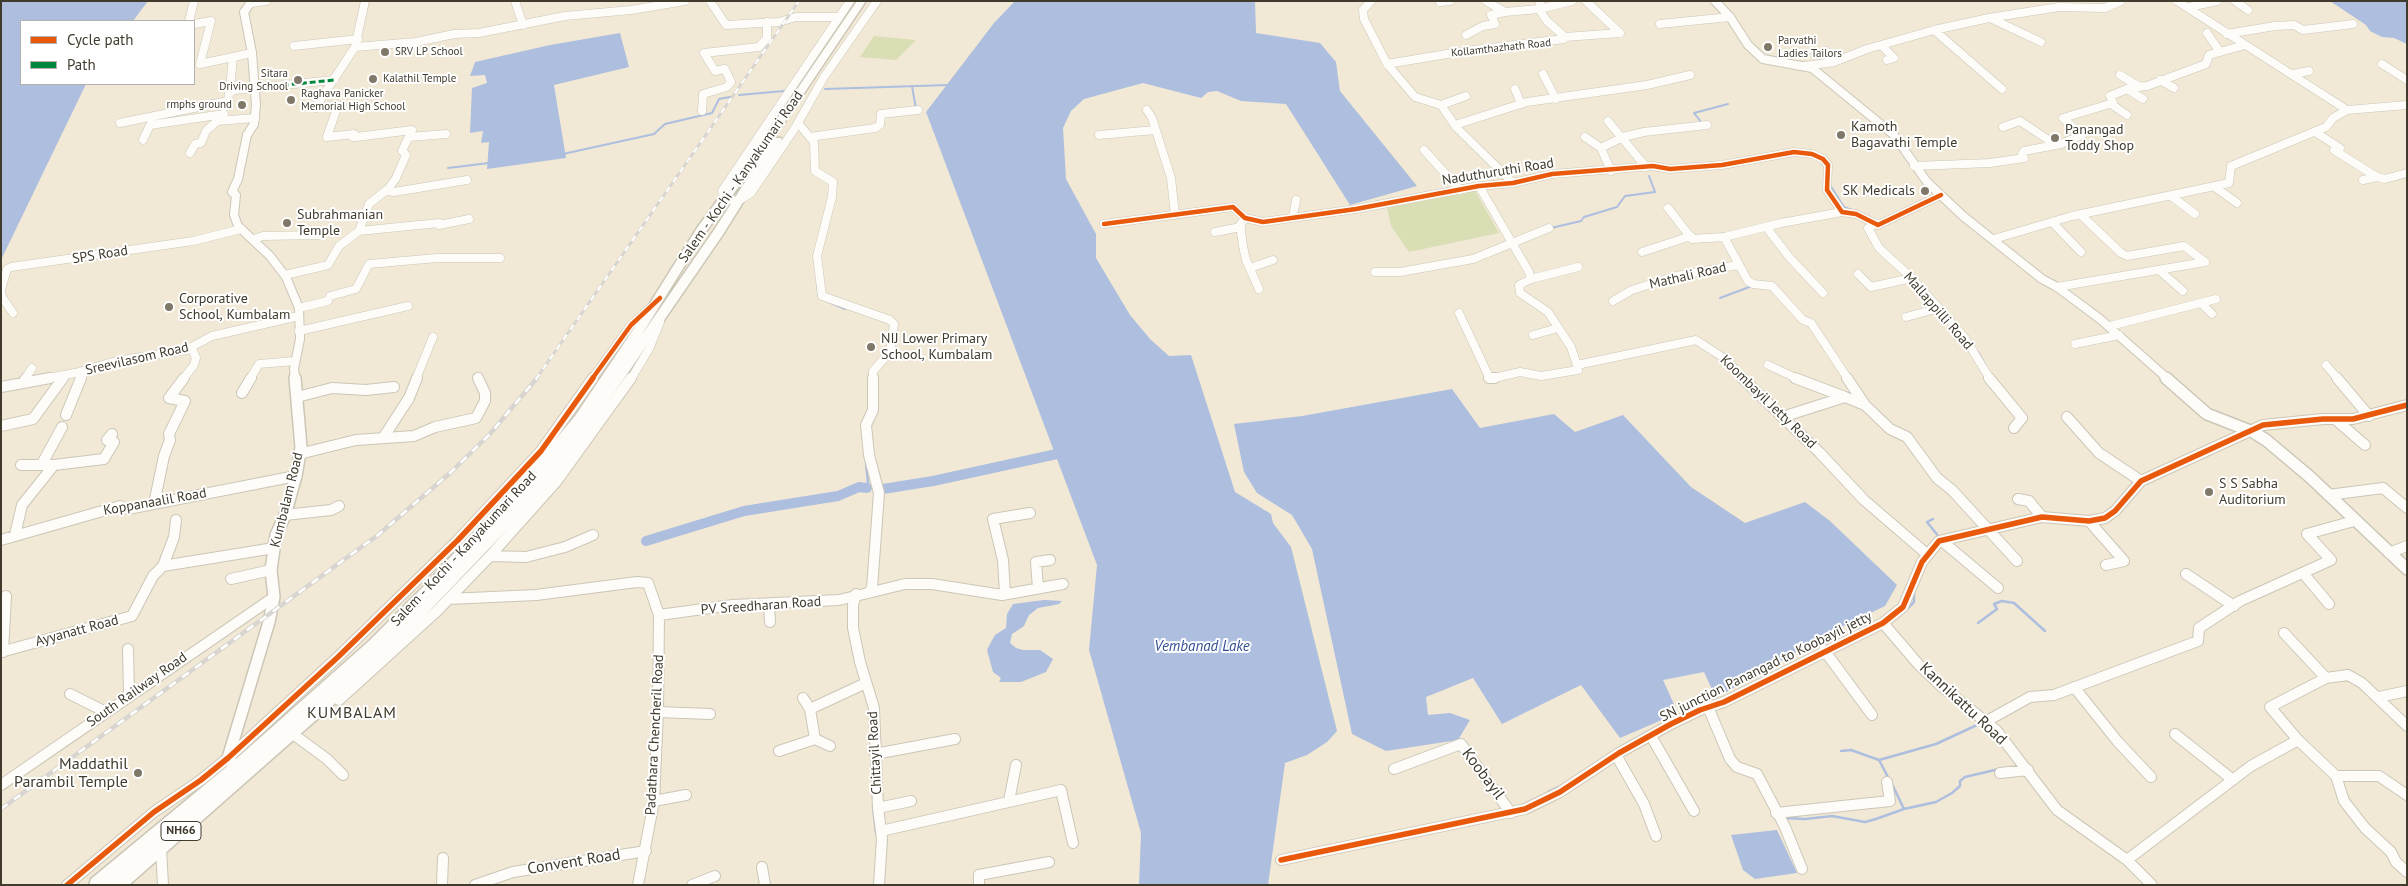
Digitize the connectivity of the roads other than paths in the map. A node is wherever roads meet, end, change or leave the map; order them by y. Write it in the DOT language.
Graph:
graph roads {
  1 [pos="194,1"];
  2 [pos="266,1"];
  3 [pos="365,1"];
  4 [pos="516,1"];
  5 [pos="685,1"];
  6 [pos="710,1"];
  7 [pos="850,1"];
  8 [pos="862,1"];
  9 [pos="870,1"];
  10 [pos="877,1"];
  11 [pos="1371,1"];
  12 [pos="1450,1"];
  13 [pos="1486,1"];
  14 [pos="1540,1"];
  15 [pos="1572,1"];
  16 [pos="1586,1"];
  17 [pos="1715,1"];
  18 [pos="2121,1"];
  19 [pos="2177,1"];
  20 [pos="2217,1"];
  21 [pos="2235,1"];
  22 [pos="252,2"];
  23 [pos="1440,2"];
  24 [pos="2108,3"];
  25 [pos="658,4"];
  26 [pos="2189,7"];
  27 [pos="1539,9"];
  28 [pos="2248,10"];
  29 [pos="1505,12"];
  30 [pos="839,17"];
  31 [pos="1730,17"];
  32 [pos="1990,18"];
  33 [pos="189,20"];
  34 [pos="767,22"];
  35 [pos="195,24"];
  36 [pos="1660,24"];
  37 [pos="2353,24"];
  38 [pos="523,25"];
  39 [pos="1915,29"];
  40 [pos="1934,30"];
  41 [pos="2207,33"];
  42 [pos="1922,34"];
  43 [pos="2227,34"];
  44 [pos="1466,35"];
  45 [pos="1565,37"];
  46 [pos="358,39"];
  47 [pos="2041,42"];
  48 [pos="1452,45"];
  49 [pos="1511,45"];
  50 [pos="2245,45"];
  51 [pos="294,46"];
  52 [pos="1882,46"];
  53 [pos="355,47"];
  54 [pos="1465,51"];
  55 [pos="1826,51"];
  56 [pos="2220,52"];
  57 [pos="1516,53"];
  58 [pos="252,54"];
  59 [pos="233,57"];
  60 [pos="1887,60"];
  61 [pos="1834,62"];
  62 [pos="1387,64"];
  63 [pos="2382,64"];
  64 [pos="1805,66"];
  65 [pos="2309,71"];
  66 [pos="1543,74"];
  67 [pos="2292,74"];
  68 [pos="1690,75"];
  69 [pos="2120,75"];
  70 [pos="334,80"];
  71 [pos="2160,80"];
  72 [pos="2407,80"];
  73 [pos="2140,87"];
  74 [pos="256,88"];
  75 [pos="2174,88"];
  76 [pos="1515,89"];
  77 [pos="2002,89"];
  78 [pos="2127,89"];
  79 [pos="232,91"];
  80 [pos="1466,96"];
  81 [pos="1556,99"];
  82 [pos="2143,99"];
  83 [pos="1520,104"];
  84 [pos="2110,104"];
  85 [pos="1441,105"];
  86 [pos="2407,105"];
  87 [pos="702,110"];
  88 [pos="918,110"];
  89 [pos="1147,110"];
  90 [pos="2347,110"];
  91 [pos="2127,115"];
  92 [pos="255,118"];
  93 [pos="220,120"];
  94 [pos="1608,121"];
  95 [pos="798,123"];
  96 [pos="120,124"];
  97 [pos="1707,124"];
  98 [pos="1455,125"];
  99 [pos="2003,127"];
  100 [pos="1155,130"];
  101 [pos="2315,132"];
  102 [pos="446,134"];
  103 [pos="1099,135"];
  104 [pos="409,137"];
  105 [pos="810,137"];
  106 [pos="1585,137"];
  107 [pos="1623,137"];
  108 [pos="143,140"];
  109 [pos="2056,145"];
  110 [pos="1601,148"];
  111 [pos="1424,150"];
  112 [pos="190,153"];
  113 [pos="1914,166"];
  114 [pos="1646,167"];
  115 [pos="1611,171"];
  116 [pos="2407,173"];
  117 [pos="2377,177"];
  118 [pos="467,180"];
  119 [pos="2363,180"];
  120 [pos="1513,183"];
  121 [pos="1479,186"];
  122 [pos="2214,186"];
  123 [pos="1460,190"];
  124 [pos="386,191"];
  125 [pos="1941,195"];
  126 [pos="2171,196"];
  127 [pos="724,199"];
  128 [pos="1296,200"];
  129 [pos="738,201"];
  130 [pos="2237,203"];
  131 [pos="1668,208"];
  132 [pos="1842,212"];
  133 [pos="2081,214"];
  134 [pos="2194,214"];
  135 [pos="1175,215"];
  136 [pos="1293,217"];
  137 [pos="1245,218"];
  138 [pos="468,219"];
  139 [pos="2052,222"];
  140 [pos="1104,224"];
  141 [pos="1871,226"];
  142 [pos="1766,227"];
  143 [pos="1241,228"];
  144 [pos="1549,228"];
  145 [pos="241,229"];
  146 [pos="359,231"];
  147 [pos="1215,232"];
  148 [pos="319,235"];
  149 [pos="1690,236"];
  150 [pos="1724,237"];
  151 [pos="254,239"];
  152 [pos="1994,239"];
  153 [pos="1514,244"];
  154 [pos="1642,252"];
  155 [pos="2081,252"];
  156 [pos="500,258"];
  157 [pos="1273,260"];
  158 [pos="1738,264"];
  159 [pos="1250,268"];
  160 [pos="1578,268"];
  161 [pos="2160,271"];
  162 [pos="1375,272"];
  163 [pos="1858,274"];
  164 [pos="285,275"];
  165 [pos="1912,278"];
  166 [pos="1531,279"];
  167 [pos="2057,287"];
  168 [pos="1259,289"];
  169 [pos="2183,291"];
  170 [pos="1823,293"];
  171 [pos="2216,300"];
  172 [pos="1613,301"];
  173 [pos="663,302"];
  174 [pos="2201,303"];
  175 [pos="408,306"];
  176 [pos="1939,308"];
  177 [pos="299,312"];
  178 [pos="13,313"];
  179 [pos="1459,313"];
  180 [pos="2212,314"];
  181 [pos="1906,317"];
  182 [pos="2110,326"];
  183 [pos="1558,328"];
  184 [pos="299,331"];
  185 [pos="1532,335"];
  186 [pos="2119,335"];
  187 [pos="432,336"];
  188 [pos="2075,344"];
  189 [pos="191,347"];
  190 [pos="295,361"];
  191 [pos="1577,365"];
  192 [pos="1768,365"];
  193 [pos="2326,365"];
  194 [pos="32,368"];
  195 [pos="84,371"];
  196 [pos="64,376"];
  197 [pos="478,377"];
  198 [pos="23,383"];
  199 [pos="1,387"];
  200 [pos="394,387"];
  201 [pos="242,392"];
  202 [pos="297,397"];
  203 [pos="1845,397"];
  204 [pos="1865,405"];
  205 [pos="2407,405"];
  206 [pos="66,415"];
  207 [pos="2369,416"];
  208 [pos="2067,417"];
  209 [pos="1782,418"];
  210 [pos="2336,419"];
  211 [pos="1,426"];
  212 [pos="62,427"];
  213 [pos="2014,428"];
  214 [pos="2252,432"];
  215 [pos="112,434"];
  216 [pos="383,438"];
  217 [pos="2365,445"];
  218 [pos="299,454"];
  219 [pos="42,464"];
  220 [pos="21,465"];
  221 [pos="54,465"];
  222 [pos="296,476"];
  223 [pos="2141,481"];
  224 [pos="2328,494"];
  225 [pos="2018,499"];
  226 [pos="154,504"];
  227 [pos="339,506"];
  228 [pos="2407,508"];
  229 [pos="1030,513"];
  230 [pos="285,515"];
  231 [pos="2042,517"];
  232 [pos="176,520"];
  233 [pos="2089,521"];
  234 [pos="2354,521"];
  235 [pos="1987,530"];
  236 [pos="15,535"];
  237 [pos="593,535"];
  238 [pos="1,540"];
  239 [pos="1942,540"];
  240 [pos="2407,546"];
  241 [pos="274,548"];
  242 [pos="2389,553"];
  243 [pos="1928,555"];
  244 [pos="490,556"];
  245 [pos="1050,560"];
  246 [pos="2017,561"];
  247 [pos="2106,565"];
  248 [pos="163,566"];
  249 [pos="2407,569"];
  250 [pos="271,570"];
  251 [pos="2303,573"];
  252 [pos="2186,574"];
  253 [pos="231,579"];
  254 [pos="1063,584"];
  255 [pos="1038,588"];
  256 [pos="1998,588"];
  257 [pos="869,592"];
  258 [pos="856,594"];
  259 [pos="1006,594"];
  260 [pos="6,596"];
  261 [pos="274,597"];
  262 [pos="441,598"];
  263 [pos="769,604"];
  264 [pos="2329,604"];
  265 [pos="2234,606"];
  266 [pos="659,615"];
  267 [pos="770,622"];
  268 [pos="1884,623"];
  269 [pos="2200,628"];
  270 [pos="2284,633"];
  271 [pos="128,649"];
  272 [pos="1824,650"];
  273 [pos="2,652"];
  274 [pos="2326,678"];
  275 [pos="866,682"];
  276 [pos="2074,687"];
  277 [pos="2407,691"];
  278 [pos="70,694"];
  279 [pos="129,695"];
  280 [pos="2379,697"];
  281 [pos="803,698"];
  282 [pos="1708,707"];
  283 [pos="810,709"];
  284 [pos="106,712"];
  285 [pos="658,712"];
  286 [pos="710,714"];
  287 [pos="1872,715"];
  288 [pos="1985,722"];
  289 [pos="2407,726"];
  290 [pos="2175,734"];
  291 [pos="1651,736"];
  292 [pos="297,737"];
  293 [pos="815,739"];
  294 [pos="955,739"];
  295 [pos="2298,740"];
  296 [pos="830,746"];
  297 [pos="779,751"];
  298 [pos="875,754"];
  299 [pos="1616,755"];
  300 [pos="1016,765"];
  301 [pos="1394,768"];
  302 [pos="239,770"];
  303 [pos="2028,770"];
  304 [pos="2000,773"];
  305 [pos="343,775"];
  306 [pos="2336,776"];
  307 [pos="2151,777"];
  308 [pos="2233,780"];
  309 [pos="1887,782"];
  310 [pos="1,785"];
  311 [pos="686,795"];
  312 [pos="2407,796"];
  313 [pos="654,801"];
  314 [pos="911,801"];
  315 [pos="1009,802"];
  316 [pos="878,808"];
  317 [pos="1694,810"];
  318 [pos="1511,813"];
  319 [pos="1776,813"];
  320 [pos="881,831"];
  321 [pos="1656,836"];
  322 [pos="1073,843"];
  323 [pos="162,851"];
  324 [pos="646,851"];
  325 [pos="443,858"];
  326 [pos="1281,860"];
  327 [pos="2126,860"];
  328 [pos="1049,862"];
  329 [pos="762,867"];
  330 [pos="1802,869"];
  331 [pos="2407,872"];
  332 [pos="715,876"];
  333 [pos="67,885"];
  334 [pos="97,885"];
  335 [pos="117,885"];
  336 [pos="163,885"];
  337 [pos="442,885"];
  338 [pos="474,885"];
  339 [pos="638,885"];
  340 [pos="692,885"];
  341 [pos="764,885"];
  342 [pos="879,885"];
  343 [pos="979,885"];
  344 [pos="2152,885"];
  1 -- 33 [label="street"];
  2 -- 22 [label="street"];
  3 -- 46 [label="street"];
  4 -- 38 [label="street"];
  5 -- 25 [label="street"];
  6 -- 34 [label="street"];
  7 -- 30 [label="street"];
  8 -- 127 [label="highway, Salem - Kochi - Kanyakumari Road / NH66"];
  9 -- 129 [label="highway, Salem - Kochi - Kanyakumari Road / NH66"];
  10 -- 95 [label="street"];
  11 -- 62 [label="street"];
  12 -- 23 [label="street"];
  13 -- 29 [label="street"];
  14 -- 27 [label="street"];
  15 -- 27 [label="street"];
  16 -- 45 [label="street"];
  17 -- 31 [label="main road"];
  18 -- 24 [label="street"];
  19 -- 26 [label="street"];
  20 -- 26 [label="street"];
  21 -- 28 [label="street"];
  22 -- 58 [label="main road"];
  24 -- 32 [label="street"];
  25 -- 38 [label="street"];
  26 -- 43 [label="street"];
  27 -- 29 [label="street"];
  27 -- 45 [label="street, Kollamthazhath Road"];
  29 -- 44 [label="street"];
  30 -- 34 [label="street"];
  30 -- 127 [label="street"];
  31 -- 36 [label="street"];
  31 -- 64 [label="main road"];
  32 -- 40 [label="street"];
  32 -- 47 [label="street"];
  34 -- 87 [label="street"];
  35 -- 59 [label="street"];
  37 -- 43 [label="street"];
  38 -- 53 [label="street"];
  39 -- 42 [label="street"];
  40 -- 42 [label="street"];
  40 -- 77 [label="street"];
  41 -- 56 [label="street"];
  42 -- 52 [label="street"];
  43 -- 50 [label="street"];
  45 -- 49 [label="street, Kollamthazhath Road"];
  46 -- 51 [label="street"];
  46 -- 53 [label="street"];
  48 -- 54 [label="street"];
  49 -- 54 [label="street, Kollamthazhath Road"];
  49 -- 57 [label="street"];
  50 -- 56 [label="street"];
  50 -- 67 [label="street"];
  52 -- 60 [label="street"];
  52 -- 61 [label="street"];
  53 -- 70 [label="street"];
  54 -- 62 [label="street, Kollamthazhath Road"];
  55 -- 61 [label="street"];
  56 -- 71 [label="street"];
  58 -- 59 [label="street"];
  58 -- 74 [label="main road"];
  59 -- 79 [label="street"];
  61 -- 64 [label="street"];
  62 -- 85 [label="street"];
  63 -- 72 [label="street"];
  64 -- 113 [label="main road"];
  65 -- 67 [label="street"];
  66 -- 81 [label="street"];
  67 -- 90 [label="street"];
  68 -- 81 [label="street"];
  69 -- 73 [label="street"];
  70 -- 74 [label="street"];
  70 -- 104 [label="street"];
  71 -- 73 [label="street"];
  71 -- 75 [label="street"];
  73 -- 78 [label="street"];
  74 -- 79 [label="street"];
  74 -- 92 [label="main road"];
  76 -- 83 [label="street"];
  78 -- 82 [label="street"];
  78 -- 84 [label="street"];
  79 -- 96 [label="street"];
  80 -- 85 [label="street"];
  81 -- 83 [label="street"];
  83 -- 98 [label="street"];
  84 -- 91 [label="street"];
  84 -- 109 [label="street"];
  85 -- 98 [label="street"];
  86 -- 90 [label="street"];
  88 -- 105 [label="street"];
  89 -- 100 [label="street"];
  90 -- 101 [label="street"];
  92 -- 93 [label="street"];
  92 -- 145 [label="main road"];
  93 -- 108 [label="street"];
  93 -- 112 [label="street"];
  94 -- 107 [label="street"];
  95 -- 105 [label="street"];
  95 -- 129 [label="street"];
  97 -- 107 [label="street"];
  98 -- 120 [label="street"];
  99 -- 109 [label="street"];
  100 -- 103 [label="street"];
  100 -- 135 [label="street"];
  101 -- 117 [label="street"];
  101 -- 122 [label="street"];
  102 -- 104 [label="street"];
  104 -- 124 [label="street"];
  105 -- 257 [label="street"];
  106 -- 110 [label="street"];
  107 -- 110 [label="street"];
  107 -- 114 [label="street"];
  109 -- 113 [label="street"];
  110 -- 115 [label="street"];
  111 -- 123 [label="street"];
  113 -- 125 [label="main road"];
  114 -- 115 [label="street, Naduthuruthi Road"];
  114 -- 132 [label="street, Naduthuruthi Road"];
  115 -- 120 [label="street, Naduthuruthi Road"];
  116 -- 117 [label="street"];
  117 -- 119 [label="street"];
  118 -- 124 [label="street"];
  120 -- 121 [label="street, Naduthuruthi Road"];
  121 -- 123 [label="street, Naduthuruthi Road"];
  121 -- 153 [label="street"];
  122 -- 126 [label="street"];
  122 -- 130 [label="street"];
  123 -- 136 [label="street, Naduthuruthi Road"];
  124 -- 146 [label="street"];
  125 -- 141 [label="street"];
  125 -- 152 [label="main road"];
  126 -- 133 [label="street"];
  126 -- 134 [label="street"];
  127 -- 129 [label="street"];
  127 -- 173 [label="highway, Salem - Kochi - Kanyakumari Road / NH66"];
  128 -- 136 [label="street"];
  129 -- 173 [label="highway, Salem - Kochi - Kanyakumari Road / NH66"];
  131 -- 149 [label="street"];
  132 -- 141 [label="street"];
  132 -- 142 [label="street"];
  133 -- 139 [label="street"];
  133 -- 161 [label="street"];
  135 -- 137 [label="street, Naduthuruthi Road"];
  135 -- 140 [label="street, Naduthuruthi Road"];
  136 -- 137 [label="street, Naduthuruthi Road"];
  137 -- 143 [label="street"];
  138 -- 146 [label="street"];
  139 -- 152 [label="street"];
  139 -- 155 [label="street"];
  141 -- 165 [label="street, Mallappilli Road"];
  142 -- 150 [label="street"];
  142 -- 170 [label="street"];
  143 -- 147 [label="street"];
  143 -- 159 [label="street"];
  144 -- 153 [label="street"];
  145 -- 151 [label="main road, Kumbalam Road"];
  145 -- 178 [label="street, SPS Road"];
  146 -- 164 [label="street"];
  148 -- 151 [label="street"];
  149 -- 150 [label="street"];
  149 -- 154 [label="street"];
  150 -- 158 [label="street"];
  151 -- 164 [label="main road, Kumbalam Road"];
  152 -- 167 [label="main road"];
  153 -- 162 [label="street"];
  153 -- 166 [label="street"];
  156 -- 177 [label="street, Sreevilasom Road"];
  157 -- 159 [label="street"];
  158 -- 172 [label="street, Mathali Road"];
  158 -- 204 [label="street"];
  159 -- 168 [label="street"];
  160 -- 166 [label="street"];
  161 -- 167 [label="street"];
  161 -- 169 [label="street"];
  163 -- 165 [label="street"];
  164 -- 177 [label="main road, Kumbalam Road"];
  165 -- 176 [label="street, Mallappilli Road"];
  166 -- 183 [label="street"];
  167 -- 182 [label="main road"];
  171 -- 174 [label="street"];
  173 -- 244 [label="street"];
  173 -- 262 [label="highway, Salem - Kochi - Kanyakumari Road / NH66"];
  173 -- 302 [label="highway, Salem - Kochi - Kanyakumari Road / NH66"];
  174 -- 180 [label="street"];
  174 -- 182 [label="street"];
  175 -- 184 [label="street"];
  176 -- 181 [label="street"];
  176 -- 213 [label="street, Mallappilli Road"];
  177 -- 184 [label="main road, Kumbalam Road"];
  177 -- 189 [label="street, Sreevilasom Road"];
  179 -- 191 [label="street, Koombayil Jetty Road"];
  182 -- 186 [label="main road"];
  183 -- 185 [label="street"];
  183 -- 191 [label="street"];
  184 -- 190 [label="main road, Kumbalam Road"];
  186 -- 188 [label="street"];
  186 -- 214 [label="main road"];
  187 -- 216 [label="street"];
  189 -- 195 [label="street, Sreevilasom Road"];
  189 -- 226 [label="street"];
  190 -- 201 [label="street"];
  190 -- 202 [label="main road, Kumbalam Road"];
  191 -- 209 [label="street, Koombayil Jetty Road"];
  192 -- 203 [label="street"];
  193 -- 207 [label="street"];
  194 -- 198 [label="street"];
  195 -- 196 [label="street, Sreevilasom Road"];
  195 -- 206 [label="street"];
  196 -- 198 [label="street, Sreevilasom Road"];
  196 -- 211 [label="street"];
  197 -- 216 [label="street"];
  198 -- 199 [label="street, Sreevilasom Road"];
  200 -- 202 [label="street"];
  202 -- 218 [label="main road, Kumbalam Road"];
  203 -- 204 [label="street"];
  203 -- 209 [label="street"];
  204 -- 235 [label="street"];
  205 -- 207 [label="street"];
  207 -- 210 [label="street"];
  208 -- 223 [label="street"];
  209 -- 243 [label="street, Koombayil Jetty Road"];
  210 -- 214 [label="street"];
  210 -- 217 [label="street"];
  212 -- 219 [label="street"];
  214 -- 223 [label="street"];
  214 -- 224 [label="main road"];
  215 -- 221 [label="street"];
  216 -- 218 [label="street"];
  218 -- 222 [label="main road, Kumbalam Road"];
  219 -- 220 [label="street"];
  219 -- 221 [label="street"];
  221 -- 236 [label="street"];
  222 -- 226 [label="street, Koppanaalil Road"];
  222 -- 230 [label="main road, Kumbalam Road"];
  223 -- 233 [label="street"];
  224 -- 228 [label="street"];
  224 -- 234 [label="main road"];
  225 -- 231 [label="street"];
  226 -- 236 [label="street, Koppanaalil Road"];
  227 -- 230 [label="street"];
  229 -- 259 [label="street"];
  230 -- 241 [label="main road, Kumbalam Road"];
  231 -- 233 [label="street"];
  231 -- 235 [label="street"];
  232 -- 248 [label="street, Ayyanatt Road"];
  233 -- 247 [label="street"];
  234 -- 242 [label="main road"];
  234 -- 251 [label="street"];
  235 -- 239 [label="street"];
  235 -- 246 [label="street"];
  236 -- 238 [label="street, Koppanaalil Road"];
  237 -- 244 [label="street"];
  239 -- 243 [label="street, SN junction Panangad to Koobayil jetty"];
  239 -- 256 [label="street"];
  240 -- 242 [label="street"];
  241 -- 248 [label="street"];
  241 -- 250 [label="main road, Kumbalam Road"];
  242 -- 249 [label="main road"];
  243 -- 268 [label="street, SN junction Panangad to Koobayil jetty"];
  244 -- 262 [label="street"];
  245 -- 255 [label="street"];
  248 -- 273 [label="street, Ayyanatt Road"];
  250 -- 253 [label="street"];
  250 -- 261 [label="main road, Kumbalam Road"];
  251 -- 264 [label="street"];
  251 -- 265 [label="street"];
  252 -- 265 [label="street"];
  254 -- 255 [label="street, PV Sreedharan Road"];
  255 -- 259 [label="street, PV Sreedharan Road"];
  257 -- 258 [label="street, PV Sreedharan Road"];
  257 -- 259 [label="street, PV Sreedharan Road"];
  258 -- 263 [label="street, PV Sreedharan Road"];
  258 -- 275 [label="street, Chittayil Road"];
  260 -- 273 [label="street"];
  261 -- 279 [label="street, South Railway Road"];
  261 -- 302 [label="main road, Kumbalam Road"];
  262 -- 266 [label="street"];
  262 -- 292 [label="street"];
  262 -- 302 [label="highway, Salem - Kochi - Kanyakumari Road / NH66"];
  263 -- 266 [label="street, PV Sreedharan Road"];
  263 -- 267 [label="street"];
  265 -- 269 [label="street"];
  266 -- 285 [label="street, Padathara Chencheril Road"];
  268 -- 272 [label="street, SN junction Panangad to Koobayil jetty"];
  268 -- 288 [label="street, Kannikattu Road"];
  269 -- 276 [label="street"];
  270 -- 274 [label="street"];
  271 -- 279 [label="street"];
  272 -- 282 [label="street, SN junction Panangad to Koobayil jetty"];
  272 -- 287 [label="street"];
  274 -- 280 [label="street"];
  274 -- 295 [label="street"];
  275 -- 283 [label="street"];
  275 -- 298 [label="street, Chittayil Road"];
  276 -- 288 [label="street"];
  276 -- 307 [label="street"];
  277 -- 280 [label="street"];
  278 -- 284 [label="street"];
  279 -- 284 [label="street, South Railway Road"];
  280 -- 289 [label="street"];
  281 -- 283 [label="street"];
  282 -- 291 [label="street, SN junction Panangad to Koobayil jetty"];
  282 -- 319 [label="street"];
  283 -- 293 [label="street"];
  284 -- 310 [label="street, South Railway Road"];
  285 -- 286 [label="street"];
  285 -- 313 [label="street, Padathara Chencheril Road"];
  288 -- 303 [label="street, Kannikattu Road"];
  290 -- 308 [label="street"];
  291 -- 299 [label="street, SN junction Panangad to Koobayil jetty"];
  291 -- 317 [label="street"];
  292 -- 302 [label="street"];
  292 -- 305 [label="street"];
  293 -- 296 [label="street"];
  293 -- 297 [label="street"];
  294 -- 298 [label="street"];
  295 -- 306 [label="street"];
  295 -- 308 [label="street"];
  298 -- 316 [label="street, Chittayil Road"];
  299 -- 318 [label="street, SN junction Panangad to Koobayil jetty"];
  299 -- 321 [label="street"];
  300 -- 315 [label="street"];
  301 -- 318 [label="street, Koobayil"];
  302 -- 323 [label="highway, Salem - Kochi - Kanyakumari Road / NH66"];
  302 -- 333 [label="street"];
  302 -- 334 [label="highway, Salem - Kochi - Kanyakumari Road / NH66"];
  303 -- 304 [label="street"];
  303 -- 327 [label="street, Kannikattu Road"];
  306 -- 312 [label="street"];
  306 -- 331 [label="street"];
  308 -- 327 [label="street"];
  309 -- 319 [label="street"];
  311 -- 313 [label="street"];
  313 -- 324 [label="street, Padathara Chencheril Road"];
  314 -- 316 [label="street"];
  315 -- 320 [label="street"];
  315 -- 322 [label="street"];
  316 -- 320 [label="street, Chittayil Road"];
  318 -- 326 [label="street, SN junction Panangad to Koobayil jetty"];
  319 -- 330 [label="street"];
  320 -- 342 [label="street, Chittayil Road"];
  323 -- 335 [label="highway, Salem - Kochi - Kanyakumari Road / NH66"];
  323 -- 336 [label="street"];
  324 -- 338 [label="street, Convent Road"];
  324 -- 339 [label="street, Padathara Chencheril Road"];
  325 -- 337 [label="street"];
  327 -- 344 [label="street, Kannikattu Road"];
  328 -- 343 [label="street"];
  329 -- 341 [label="street"];
  332 -- 340 [label="street"];
}
